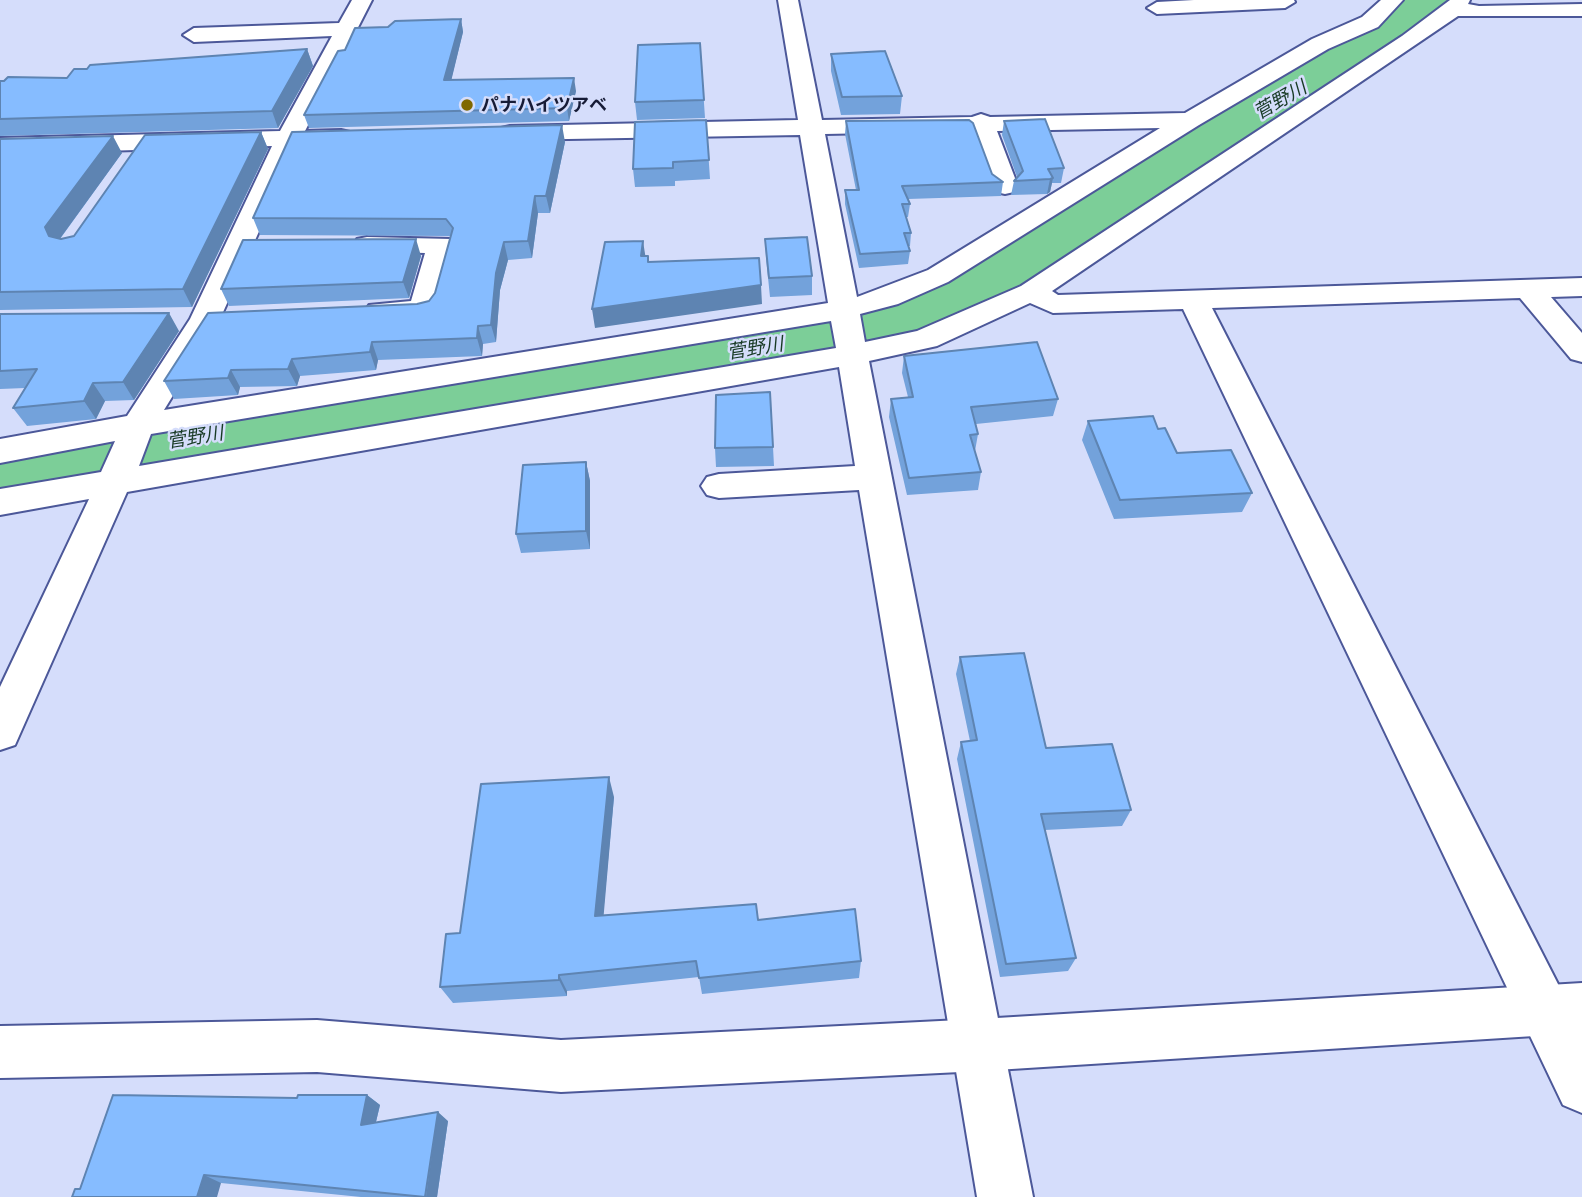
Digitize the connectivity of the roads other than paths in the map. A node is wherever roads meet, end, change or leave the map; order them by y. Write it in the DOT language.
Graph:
graph roads {
  1 [pos="362,0"];
  2 [pos="788,0"];
  3 [pos="1393,0"];
  4 [pos="1284,1"];
  5 [pos="1457,5"];
  6 [pos="1157,8"];
  7 [pos="1582,10"];
  8 [pos="348,29"];
  9 [pos="194,35"];
  10 [pos="1320,44"];
  11 [pos="1190,120"];
  12 [pos="981,121"];
  13 [pos="809,125"];
  14 [pos="480,134"];
  15 [pos="370,136"];
  16 [pos="288,139"];
  17 [pos="0,146"];
  18 [pos="1005,186"];
  19 [pos="333,246"];
  20 [pos="1582,287"];
  21 [pos="1528,289"];
  22 [pos="1031,292"];
  23 [pos="1193,299"];
  24 [pos="842,310"];
  25 [pos="355,313"];
  26 [pos="1582,352"];
  27 [pos="851,355"];
  28 [pos="128,450"];
  29 [pos="0,451"];
  30 [pos="873,477"];
  31 [pos="719,486"];
  32 [pos="0,502"];
  33 [pos="0,732"];
  34 [pos="1564,1010"];
  35 [pos="979,1045"];
  36 [pos="0,1052"];
  37 [pos="1582,1086"];
  38 [pos="1005,1197"];
  1 -- 8 [label="street"];
  2 -- 13 [label="street"];
  3 -- 10 [label="street"];
  4 -- 6 [label="street"];
  4 -- 10 [label="street"];
  5 -- 7 [label="street"];
  5 -- 22 [label="street"];
  8 -- 9 [label="street"];
  8 -- 16 [label="street"];
  10 -- 11 [label="street"];
  11 -- 12 [label="street"];
  11 -- 24 [label="street"];
  12 -- 13 [label="street"];
  12 -- 18 [label="street"];
  13 -- 14 [label="street"];
  13 -- 24 [label="street"];
  15 -- 16 [label="street"];
  16 -- 17 [label="street"];
  16 -- 28 [label="street"];
  19 -- 25 [label="street"];
  20 -- 21 [label="street"];
  21 -- 23 [label="street"];
  21 -- 26 [label="street"];
  22 -- 23 [label="street"];
  22 -- 27 [label="street"];
  23 -- 34 [label="street"];
  24 -- 27 [label="street"];
  24 -- 28 [label="street"];
  27 -- 28 [label="street"];
  27 -- 30 [label="street"];
  28 -- 29 [label="street"];
  28 -- 32 [label="street"];
  28 -- 33 [label="street"];
  30 -- 31 [label="street"];
  30 -- 35 [label="street"];
  34 -- 35 [label="street"];
  34 -- 37 [label="street"];
  35 -- 36 [label="street"];
  35 -- 38 [label="street"];
}
